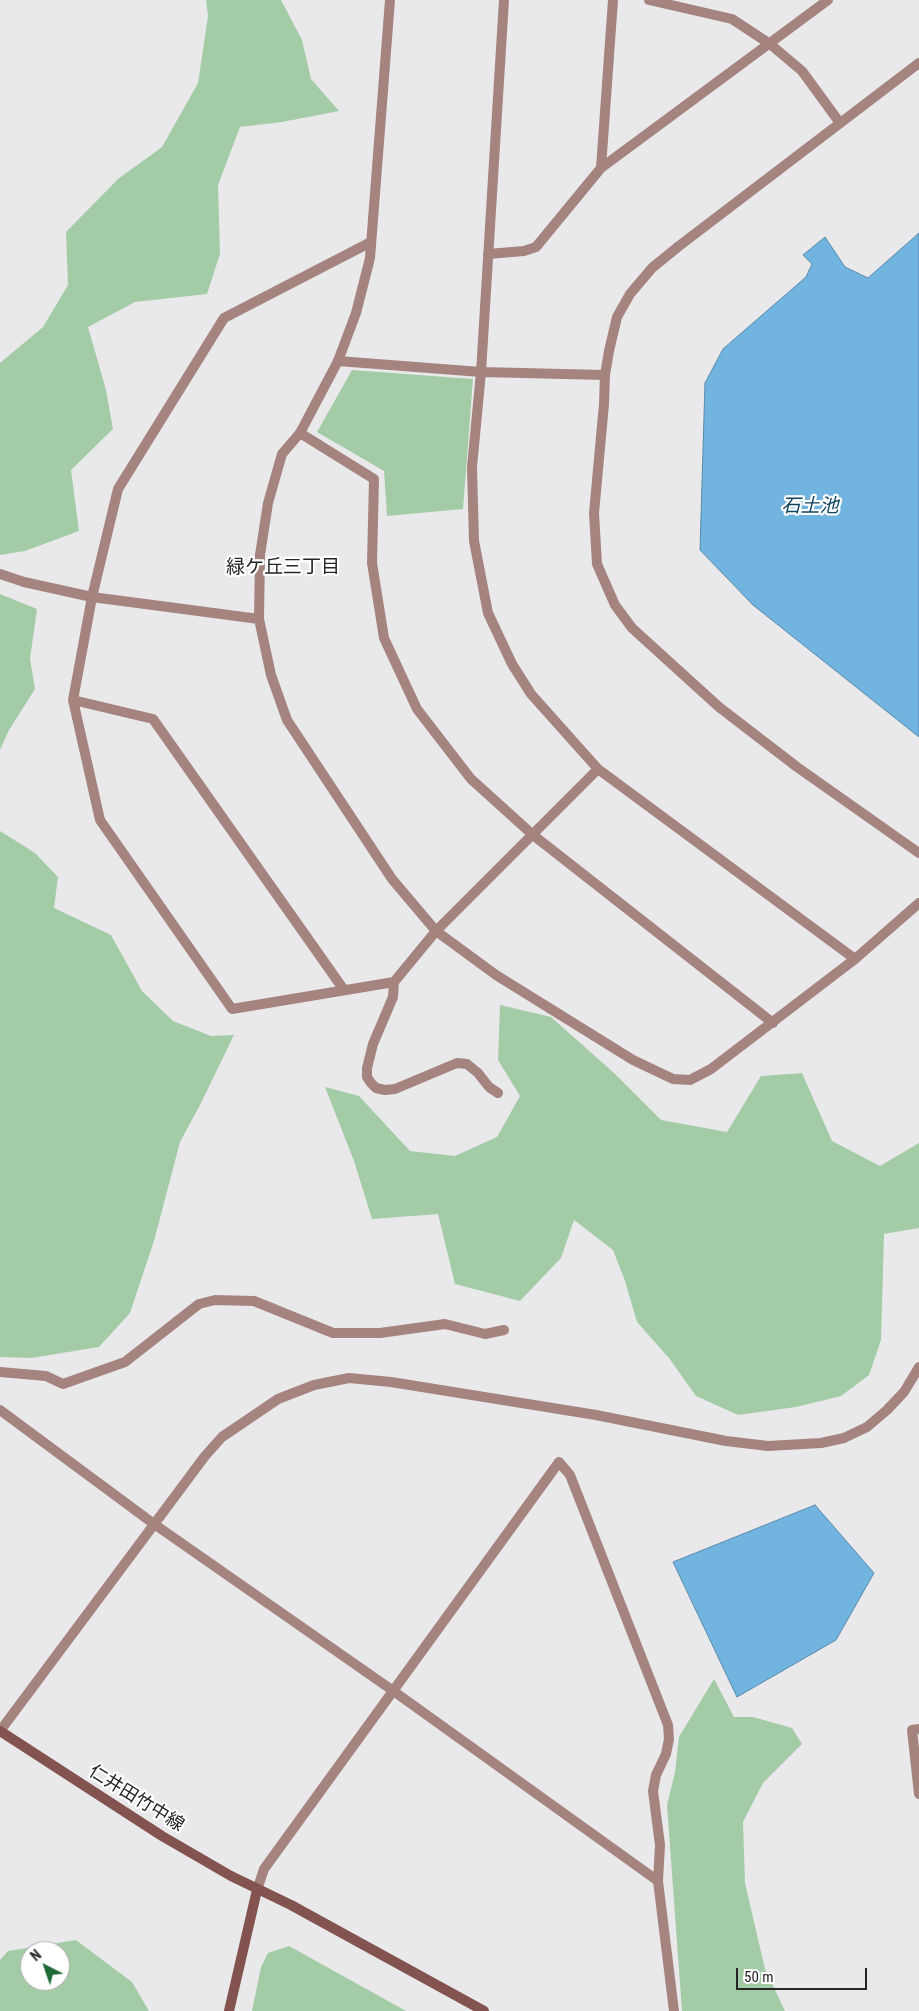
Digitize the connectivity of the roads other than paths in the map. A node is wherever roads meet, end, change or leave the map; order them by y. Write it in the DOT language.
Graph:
graph roads {
  1 [pos="390,0"];
  2 [pos="504,0"];
  3 [pos="613,0"];
  4 [pos="649,0"];
  5 [pos="828,0"];
  6 [pos="770,44"];
  7 [pos="919,64"];
  8 [pos="840,123"];
  9 [pos="602,168"];
  10 [pos="371,242"];
  11 [pos="488,254"];
  12 [pos="338,361"];
  13 [pos="481,372"];
  14 [pos="605,375"];
  15 [pos="300,433"];
  16 [pos="0,574"];
  17 [pos="92,597"];
  18 [pos="259,619"];
  19 [pos="73,700"];
  20 [pos="598,769"];
  21 [pos="533,834"];
  22 [pos="919,853"];
  23 [pos="919,903"];
  24 [pos="436,932"];
  25 [pos="854,959"];
  26 [pos="394,982"];
  27 [pos="344,990"];
  28 [pos="773,1023"];
  29 [pos="498,1093"];
  30 [pos="504,1330"];
  31 [pos="919,1367"];
  32 [pos="0,1372"];
  33 [pos="0,1410"];
  34 [pos="154,1524"];
  35 [pos="392,1690"];
  36 [pos="919,1729"];
  37 [pos="0,1731"];
  38 [pos="919,1794"];
  39 [pos="658,1881"];
  40 [pos="257,1890"];
  41 [pos="229,2011"];
  42 [pos="484,2011"];
  43 [pos="674,2011"];
  1 -- 10 [label="street"];
  2 -- 11 [label="street"];
  3 -- 9 [label="street"];
  4 -- 6 [label="street"];
  5 -- 6 [label="street"];
  6 -- 8 [label="street"];
  6 -- 9 [label="street"];
  7 -- 8 [label="street"];
  8 -- 14 [label="street"];
  9 -- 11 [label="street"];
  10 -- 12 [label="street"];
  10 -- 17 [label="street"];
  11 -- 13 [label="street"];
  12 -- 13 [label="street"];
  12 -- 15 [label="street"];
  13 -- 14 [label="street"];
  13 -- 20 [label="street"];
  14 -- 22 [label="street"];
  15 -- 18 [label="street"];
  15 -- 21 [label="street"];
  16 -- 17 [label="street"];
  17 -- 18 [label="street"];
  17 -- 19 [label="street"];
  18 -- 24 [label="street"];
  19 -- 27 [label="street"];
  19 -- 27 [label="street"];
  20 -- 21 [label="street"];
  20 -- 25 [label="street"];
  21 -- 24 [label="street"];
  21 -- 28 [label="street"];
  23 -- 25 [label="street"];
  24 -- 26 [label="street"];
  24 -- 28 [label="street"];
  25 -- 28 [label="street"];
  26 -- 27 [label="street"];
  26 -- 29 [label="street"];
  30 -- 32 [label="street"];
  31 -- 34 [label="street"];
  33 -- 34 [label="street"];
  34 -- 35 [label="street"];
  34 -- 37 [label="street"];
  35 -- 39 [label="street"];
  35 -- 39 [label="street"];
  35 -- 40 [label="street"];
  36 -- 38 [label="street"];
  37 -- 40 [label="main road, 仁井田竹中線"];
  39 -- 43 [label="street"];
  40 -- 41 [label="main road"];
  40 -- 42 [label="main road, 仁井田竹中線"];
}
